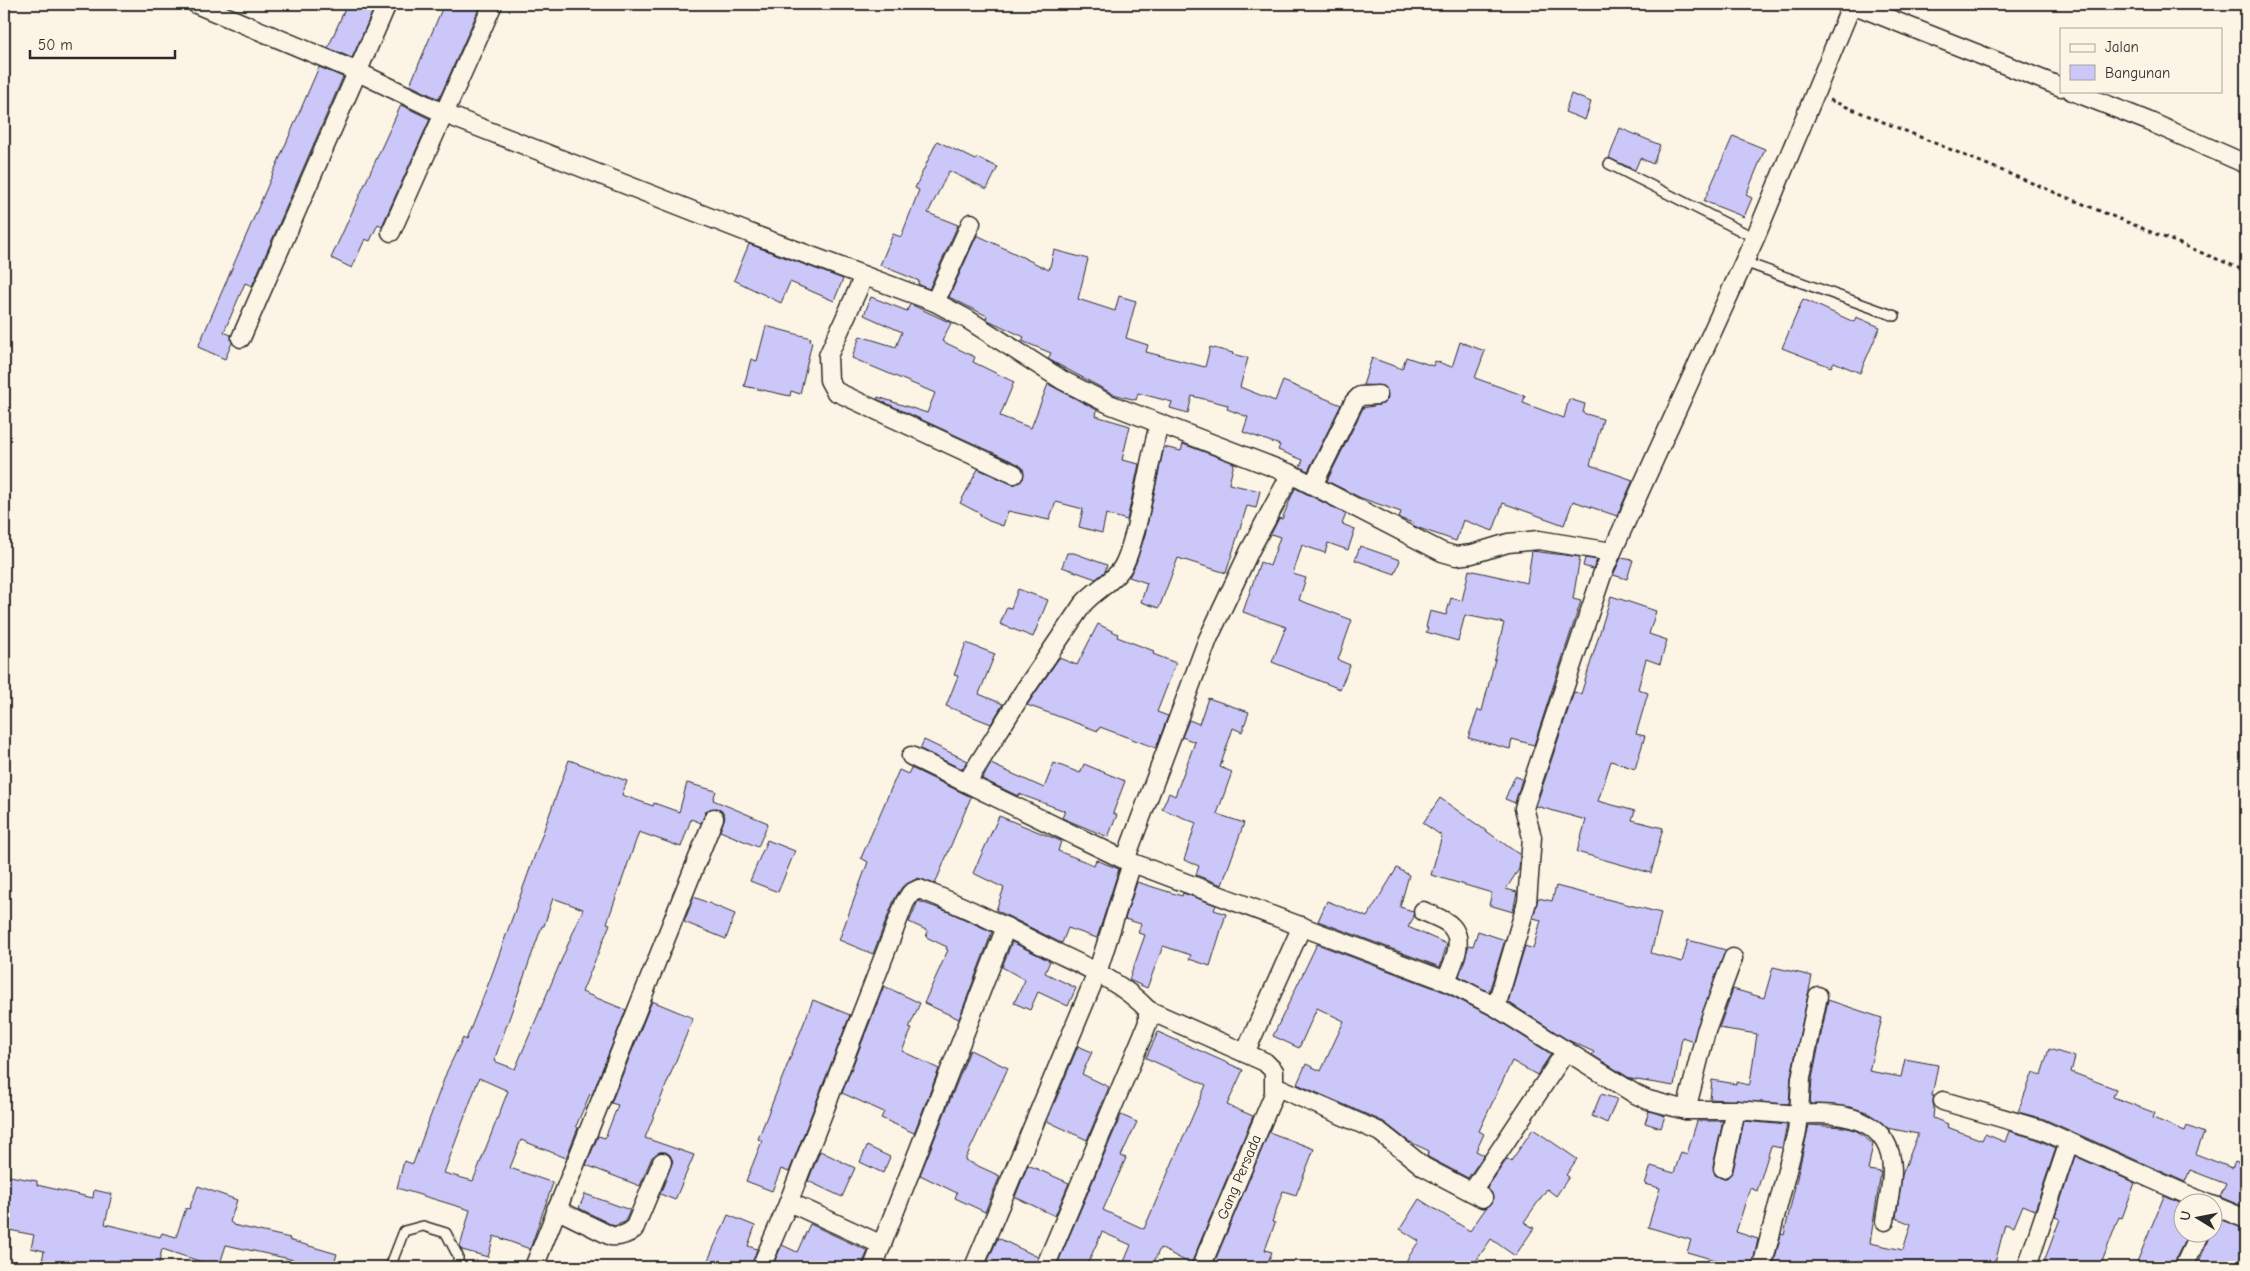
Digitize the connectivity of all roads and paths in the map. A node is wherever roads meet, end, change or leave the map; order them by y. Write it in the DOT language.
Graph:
graph roads {
  1 [pos="196,4"];
  2 [pos="388,4"];
  3 [pos="493,4"];
  4 [pos="1852,4"];
  5 [pos="358,72"];
  6 [pos="2060,87"];
  7 [pos="2074,92"];
  8 [pos="1815,94"];
  9 [pos="445,114"];
  10 [pos="1609,164"];
  11 [pos="2246,164"];
  12 [pos="971,224"];
  13 [pos="391,232"];
  14 [pos="1755,238"];
  15 [pos="1744,262"];
  16 [pos="2246,271"];
  17 [pos="864,276"];
  18 [pos="935,302"];
  19 [pos="1894,316"];
  20 [pos="242,338"];
  21 [pos="1378,396"];
  22 [pos="1158,424"];
  23 [pos="1014,474"];
  24 [pos="1292,474"];
  25 [pos="1313,485"];
  26 [pos="1612,552"];
  27 [pos="911,756"];
  28 [pos="967,782"];
  29 [pos="714,818"];
  30 [pos="1128,861"];
  31 [pos="1423,911"];
  32 [pos="1302,926"];
  33 [pos="1006,927"];
  34 [pos="1732,958"];
  35 [pos="1097,973"];
  36 [pos="1446,981"];
  37 [pos="1818,996"];
  38 [pos="1496,1007"];
  39 [pos="1148,1010"];
  40 [pos="1566,1051"];
  41 [pos="1245,1053"];
  42 [pos="1275,1086"];
  43 [pos="1943,1101"];
  44 [pos="1686,1110"];
  45 [pos="1736,1110"];
  46 [pos="1799,1116"];
  47 [pos="2068,1142"];
  48 [pos="662,1162"];
  49 [pos="1723,1168"];
  50 [pos="2185,1194"];
  51 [pos="556,1209"];
  52 [pos="786,1209"];
  53 [pos="2222,1209"];
  54 [pos="2246,1220"];
  55 [pos="1885,1221"];
  56 [pos="2194,1244"];
  57 [pos="878,1256"];
  58 [pos="390,1267"];
  59 [pos="458,1267"];
  60 [pos="534,1267"];
  61 [pos="762,1267"];
  62 [pos="974,1267"];
  63 [pos="1045,1267"];
  64 [pos="1201,1267"];
  65 [pos="1762,1267"];
  66 [pos="2028,1267"];
  67 [pos="2186,1267"];
  1 -- 5 [label="street"];
  2 -- 5 [label="street"];
  3 -- 9 [label="street"];
  4 -- 6 [label="street"];
  4 -- 8 [label="street"];
  5 -- 9 [label="street"];
  5 -- 20 [label="street"];
  7 -- 11 [label="street"];
  8 -- 14 [label="street"];
  8 -- 16 [label="path"];
  9 -- 13 [label="street"];
  9 -- 17 [label="street"];
  10 -- 14 [label="lane"];
  12 -- 18 [label="street"];
  14 -- 15 [label="street"];
  15 -- 19 [label="lane"];
  15 -- 26 [label="street"];
  17 -- 18 [label="street"];
  17 -- 23 [label="street"];
  18 -- 22 [label="street"];
  21 -- 25 [label="street"];
  22 -- 24 [label="street"];
  22 -- 28 [label="street"];
  24 -- 25 [label="street"];
  24 -- 30 [label="street"];
  25 -- 26 [label="street"];
  26 -- 38 [label="street"];
  27 -- 28 [label="street"];
  28 -- 30 [label="street"];
  29 -- 51 [label="street"];
  30 -- 32 [label="street"];
  30 -- 35 [label="street"];
  31 -- 36 [label="street"];
  32 -- 36 [label="street"];
  32 -- 41 [label="street"];
  33 -- 35 [label="street"];
  33 -- 52 [label="street"];
  33 -- 57 [label="street"];
  34 -- 44 [label="street"];
  35 -- 39 [label="street"];
  35 -- 62 [label="street"];
  36 -- 38 [label="street"];
  37 -- 46 [label="street"];
  38 -- 40 [label="street"];
  39 -- 41 [label="street"];
  39 -- 63 [label="street"];
  40 -- 42 [label="street"];
  40 -- 44 [label="street"];
  41 -- 42 [label="street"];
  42 -- 64 [label="street, Gang Persada"];
  43 -- 47 [label="street"];
  44 -- 45 [label="street"];
  45 -- 46 [label="street"];
  45 -- 49 [label="street"];
  46 -- 55 [label="street"];
  46 -- 65 [label="street"];
  47 -- 50 [label="street"];
  47 -- 66 [label="street"];
  48 -- 51 [label="street"];
  51 -- 60 [label="street"];
  52 -- 57 [label="street"];
  52 -- 61 [label="street"];
  53 -- 54 [label="street"];
  56 -- 67 [label="street"];
  58 -- 59 [label="lane"];
}
